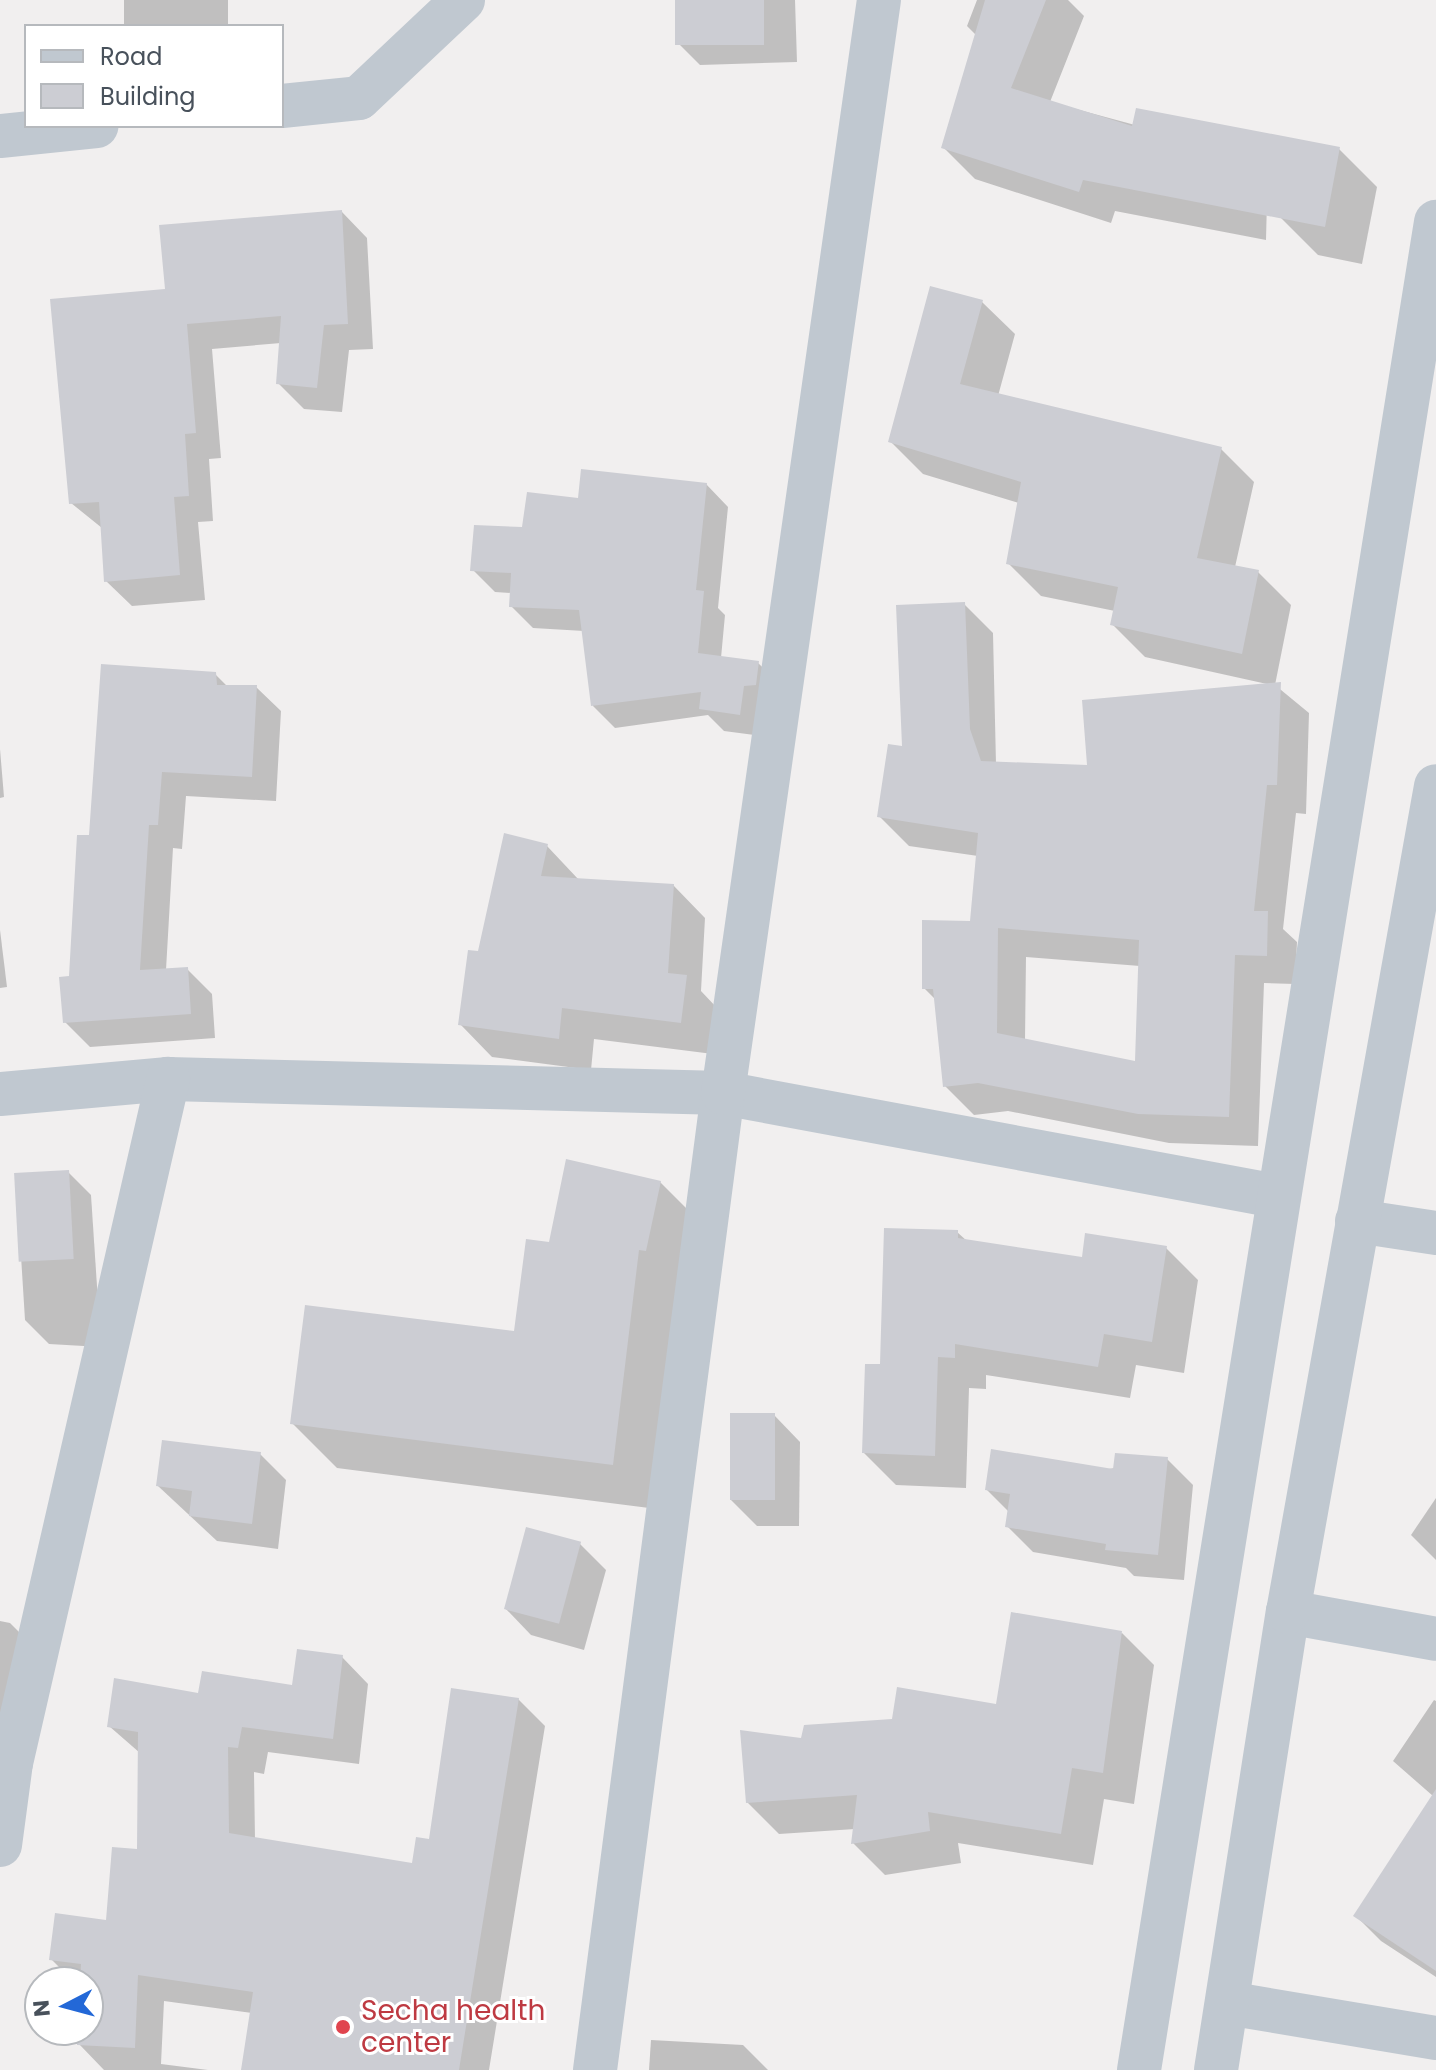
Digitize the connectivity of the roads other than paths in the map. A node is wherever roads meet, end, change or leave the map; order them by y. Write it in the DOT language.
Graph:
graph roads {
  1 [pos="463,0"];
  2 [pos="879,0"];
  3 [pos="284,106"];
  4 [pos="77,128"];
  5 [pos="0,136"];
  6 [pos="1436,222"];
  7 [pos="1436,786"];
  8 [pos="168,1079"];
  9 [pos="723,1093"];
  10 [pos="0,1094"];
  11 [pos="1276,1196"];
  12 [pos="1357,1221"];
  13 [pos="1436,1233"];
  14 [pos="1288,1612"];
  15 [pos="1436,1639"];
  16 [pos="0,1845"];
  17 [pos="1227,2003"];
  18 [pos="1436,2038"];
  19 [pos="595,2070"];
  20 [pos="1139,2070"];
  21 [pos="1216,2070"];
  1 -- 3 [label="street"];
  2 -- 9 [label="street"];
  4 -- 5 [label="street"];
  6 -- 11 [label="street"];
  7 -- 12 [label="street"];
  8 -- 9 [label="street"];
  8 -- 10 [label="street"];
  8 -- 16 [label="street"];
  9 -- 11 [label="street"];
  9 -- 19 [label="street"];
  11 -- 20 [label="street"];
  12 -- 13 [label="street"];
  12 -- 14 [label="street"];
  14 -- 15 [label="street"];
  14 -- 17 [label="street"];
  17 -- 18 [label="street"];
  17 -- 21 [label="street"];
}
